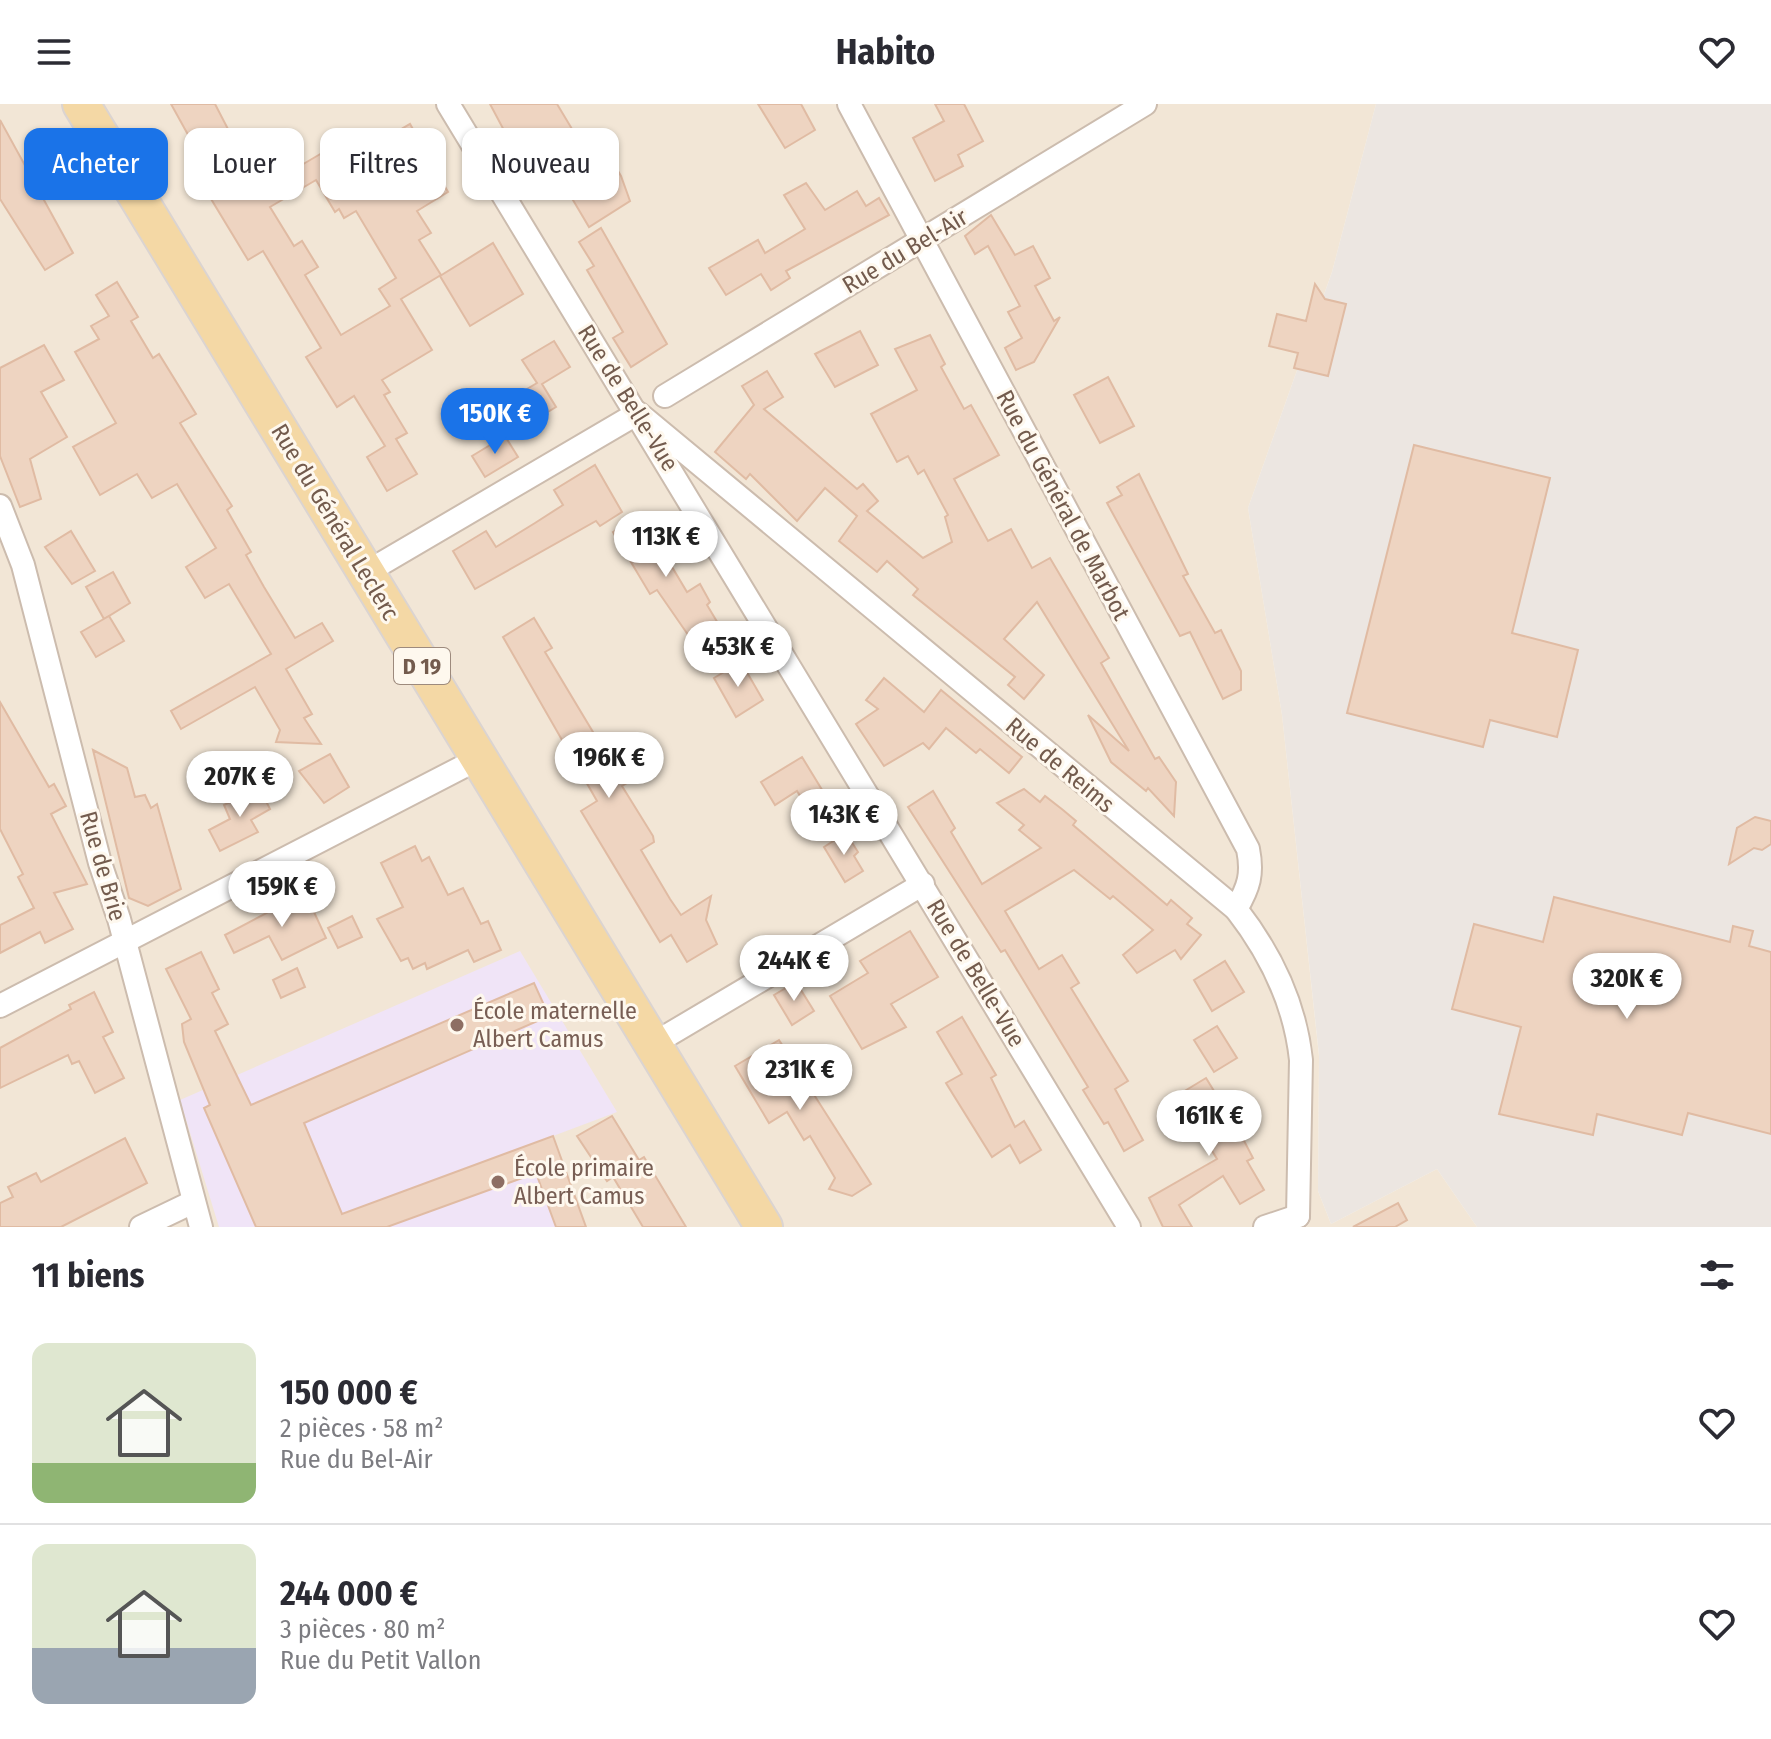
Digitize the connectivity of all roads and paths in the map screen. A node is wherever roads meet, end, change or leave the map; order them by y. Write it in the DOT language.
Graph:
graph roads {
  1 [pos="81,104"];
  2 [pos="448,104"];
  3 [pos="849,104"];
  4 [pos="1145,105"];
  5 [pos="922,240"];
  6 [pos="665,396"];
  7 [pos="638,413"];
  8 [pos="0,506"];
  9 [pos="367,572"];
  10 [pos="478,759"];
  11 [pos="923,884"];
  12 [pos="1236,909"];
  13 [pos="125,943"];
  14 [pos="0,1006"];
  15 [pos="653,1044"];
  16 [pos="193,1202"];
  17 [pos="1303,1222"];
  18 [pos="141,1227"];
  19 [pos="201,1227"];
  20 [pos="764,1227"];
  21 [pos="1129,1227"];
  22 [pos="1265,1227"];
  1 -- 9 [label="main road, Rue du Général Leclerc / D 19"];
  2 -- 7 [label="street, Rue de Belle-Vue"];
  3 -- 5 [label="street, Rue du Général de Marbot"];
  4 -- 5 [label="street, Rue du Bel-Air"];
  5 -- 6 [label="street, Rue du Bel-Air"];
  5 -- 12 [label="street, Rue du Général de Marbot"];
  7 -- 9 [label="street"];
  7 -- 11 [label="street, Rue de Belle-Vue"];
  7 -- 12 [label="street, Rue de Reims"];
  8 -- 13 [label="street, Rue de Brie"];
  9 -- 10 [label="main road, Rue du Général Leclerc / D 19"];
  10 -- 13 [label="street"];
  10 -- 15 [label="main road, Rue du Général Leclerc / D 19"];
  11 -- 15 [label="street"];
  11 -- 21 [label="street, Rue de Belle-Vue"];
  12 -- 17 [label="street, Rue de Reims"];
  13 -- 14 [label="street"];
  13 -- 16 [label="street, Rue de Brie"];
  15 -- 20 [label="main road, Rue du Général Leclerc / D 19"];
  16 -- 18 [label="street"];
  16 -- 19 [label="street, Rue de Brie"];
  17 -- 22 [label="street"];
}
